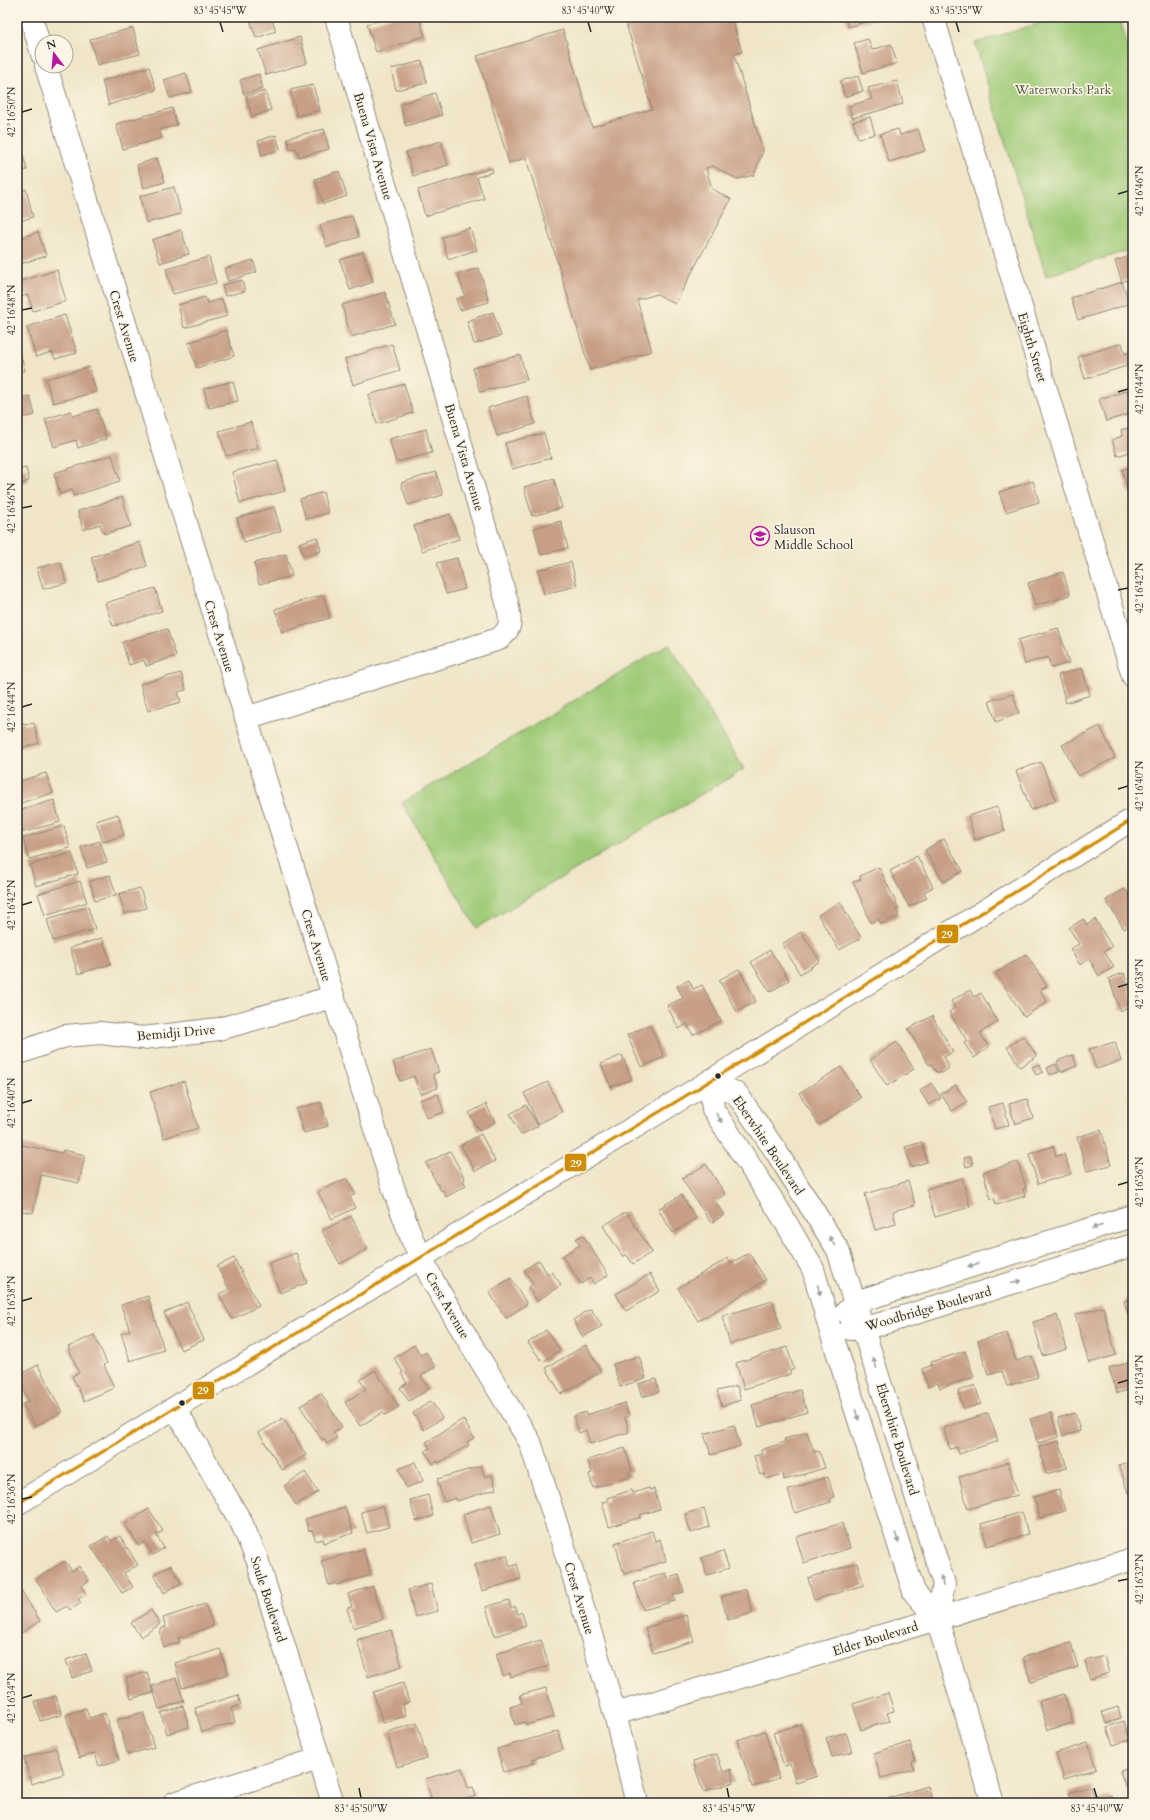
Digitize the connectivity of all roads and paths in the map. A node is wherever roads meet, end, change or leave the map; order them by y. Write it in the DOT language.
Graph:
graph roads {
  1 [pos="31,17"];
  2 [pos="336,17"];
  3 [pos="933,17"];
  4 [pos="36,34"];
  5 [pos="48,74"];
  6 [pos="1133,676"];
  7 [pos="246,718"];
  8 [pos="1133,819"];
  9 [pos="333,996"];
  10 [pos="18,1051"];
  11 [pos="710,1081"];
  12 [pos="1133,1218"];
  13 [pos="1133,1245"];
  14 [pos="422,1256"];
  15 [pos="856,1302"];
  16 [pos="864,1328"];
  17 [pos="830,1329"];
  18 [pos="174,1408"];
  19 [pos="17,1504"];
  20 [pos="1133,1559"];
  21 [pos="937,1619"];
  22 [pos="615,1714"];
  23 [pos="320,1759"];
  24 [pos="174,1803"];
  25 [pos="333,1803"];
  26 [pos="637,1803"];
  27 [pos="993,1803"];
  1 -- 4 [label="street"];
  2 -- 7 [label="street, Buena Vista Avenue"];
  3 -- 6 [label="street, Eighth Street"];
  5 -- 7 [label="street, Crest Avenue"];
  7 -- 9 [label="street, Crest Avenue"];
  8 -- 11 [label="street"];
  9 -- 10 [label="street, Bemidji Drive"];
  9 -- 14 [label="street, Crest Avenue"];
  11 -- 14 [label="street"];
  15 -- 11 [label="street, Eberwhite Boulevard, one-way"];
  11 -- 17 [label="street, Eberwhite Boulevard, one-way"];
  12 -- 15 [label="street, Woodbridge Boulevard, one-way"];
  16 -- 13 [label="street, Woodbridge Boulevard, one-way"];
  14 -- 18 [label="street"];
  14 -- 22 [label="street, Crest Avenue"];
  15 -- 16 [label="street, Eberwhite Boulevard"];
  15 -- 17 [label="street, Woodbridge Boulevard"];
  16 -- 17 [label="street, Woodbridge Boulevard"];
  21 -- 16 [label="street, Eberwhite Boulevard, one-way"];
  17 -- 21 [label="street, Eberwhite Boulevard, one-way"];
  18 -- 19 [label="street"];
  18 -- 23 [label="street, Soule Boulevard"];
  20 -- 21 [label="street, Elder Boulevard"];
  21 -- 22 [label="street, Elder Boulevard"];
  21 -- 27 [label="street, Eberwhite Boulevard"];
  22 -- 26 [label="street, Crest Avenue"];
  23 -- 24 [label="street"];
  23 -- 25 [label="street, Soule Boulevard"];
}
